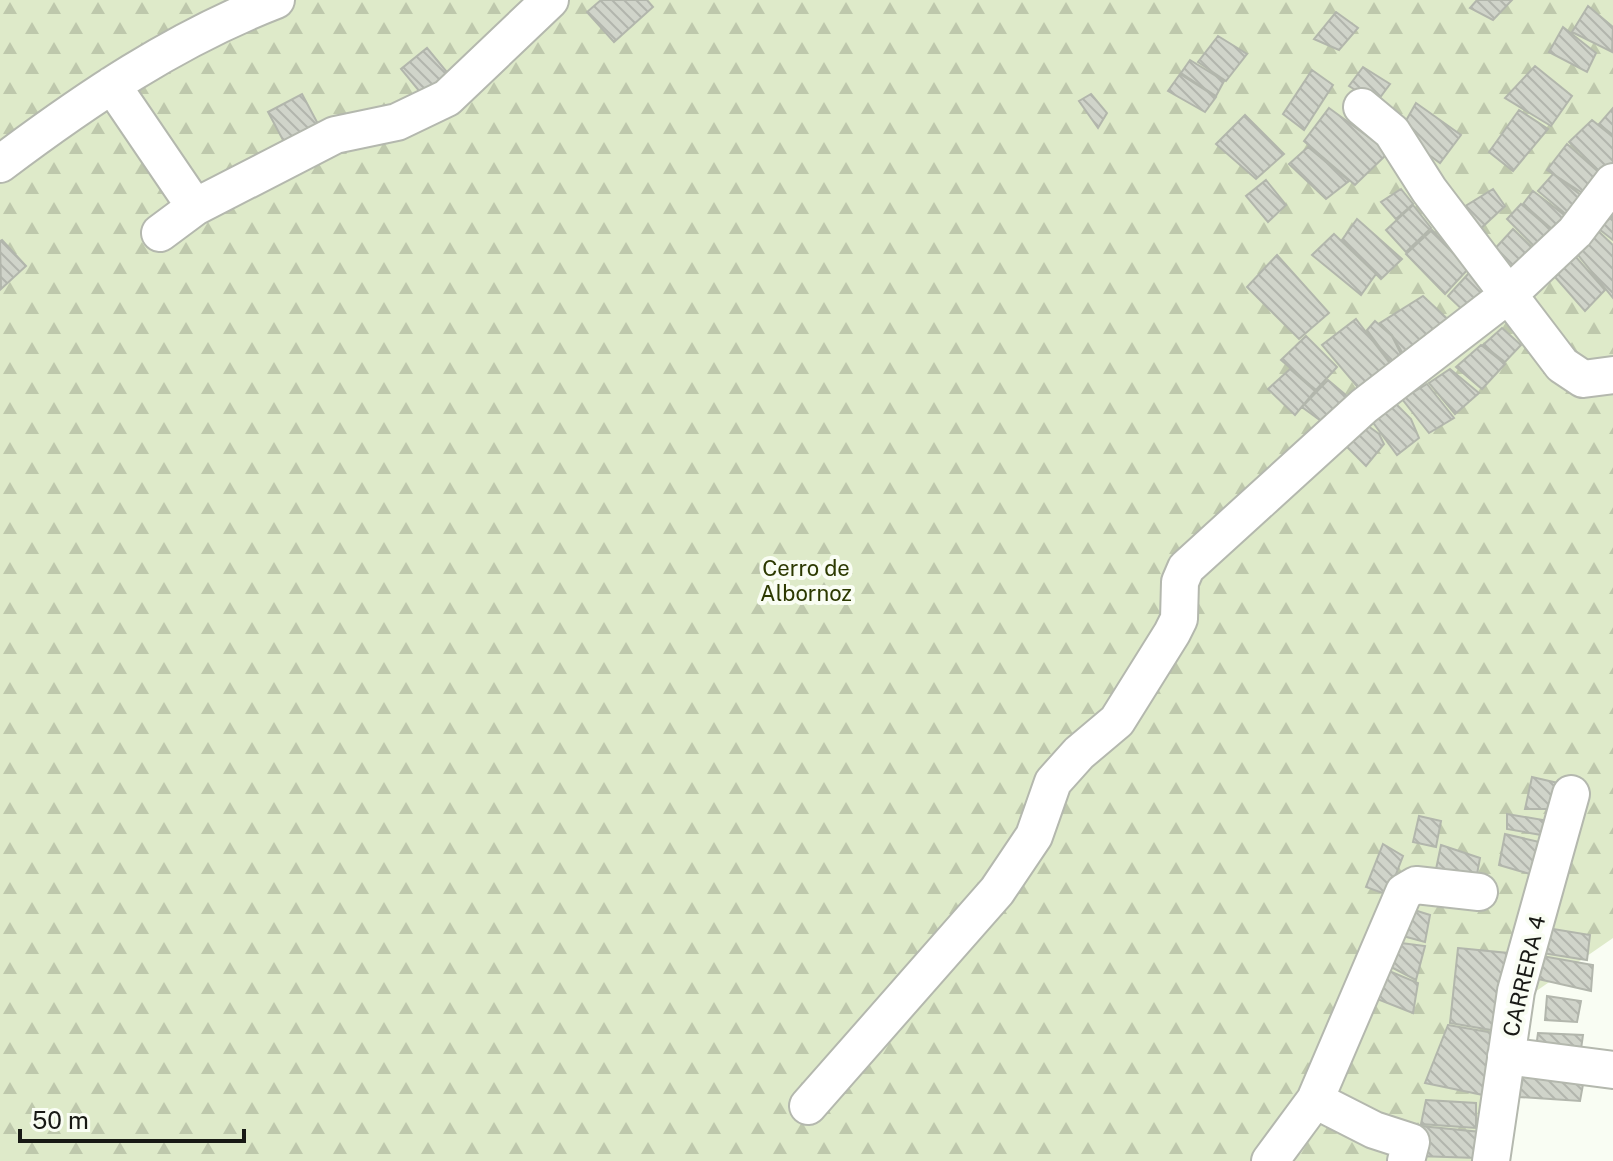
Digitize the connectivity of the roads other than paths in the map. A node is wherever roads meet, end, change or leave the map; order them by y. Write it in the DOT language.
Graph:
graph roads {
  1 [pos="550,0"];
  2 [pos="258,3"];
  3 [pos="112,85"];
  4 [pos="1362,107"];
  5 [pos="0,164"];
  6 [pos="1613,182"];
  7 [pos="195,207"];
  8 [pos="160,233"];
  9 [pos="1508,295"];
  10 [pos="1613,375"];
  11 [pos="1571,794"];
  12 [pos="1479,892"];
  13 [pos="1506,1056"];
  14 [pos="1613,1070"];
  15 [pos="1315,1100"];
  16 [pos="808,1106"];
  17 [pos="1270,1161"];
  18 [pos="1406,1161"];
  19 [pos="1491,1161"];
  1 -- 7 [label="street"];
  2 -- 3 [label="street"];
  3 -- 5 [label="street"];
  3 -- 7 [label="street"];
  4 -- 9 [label="street"];
  6 -- 9 [label="street"];
  7 -- 8 [label="street"];
  9 -- 10 [label="street"];
  9 -- 16 [label="street"];
  11 -- 13 [label="street, CARRERA 4"];
  12 -- 15 [label="street"];
  13 -- 14 [label="street"];
  13 -- 19 [label="street, CARRERA 4"];
  15 -- 17 [label="street"];
  15 -- 18 [label="street"];
}
